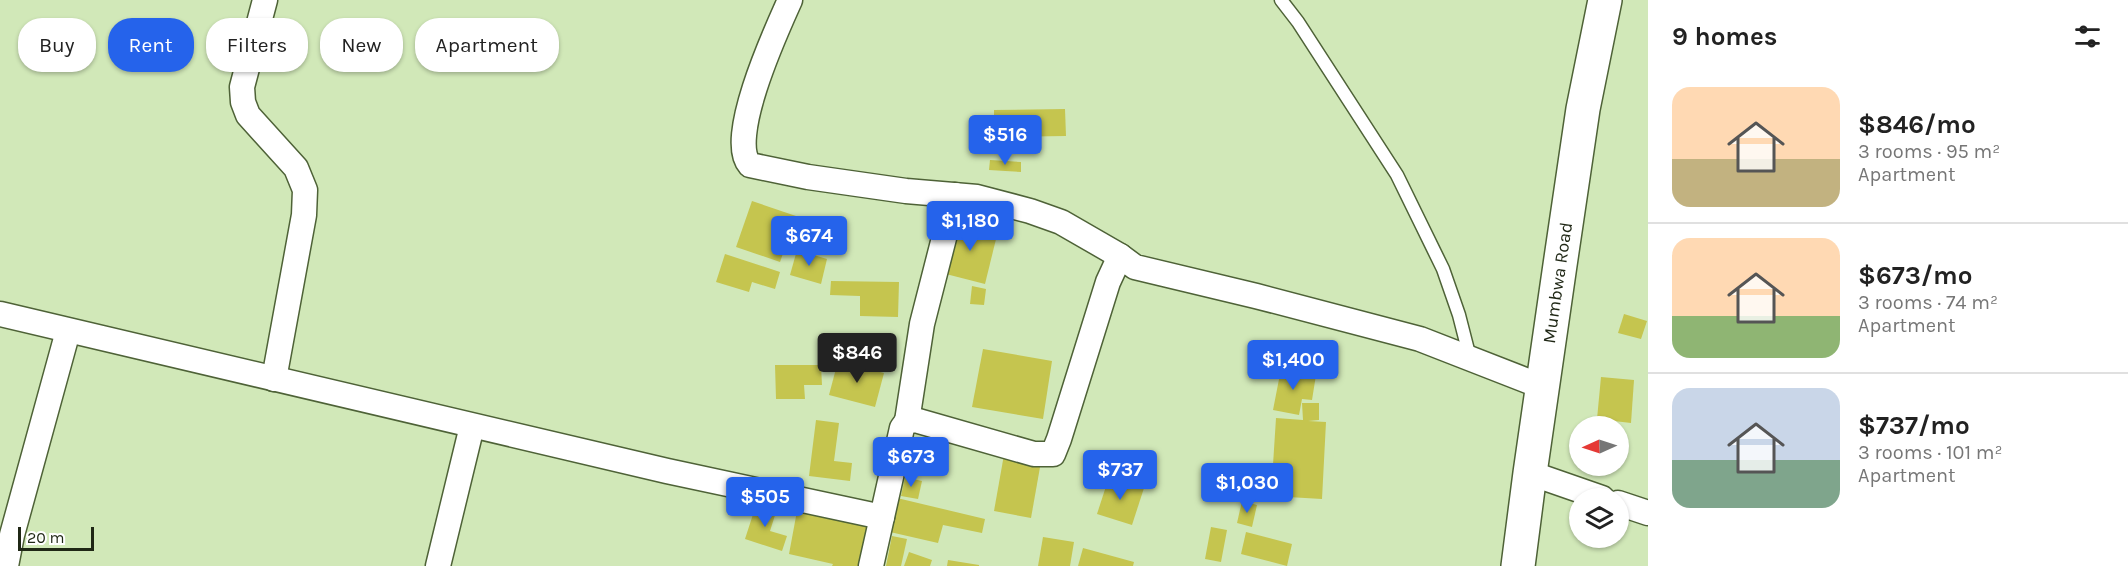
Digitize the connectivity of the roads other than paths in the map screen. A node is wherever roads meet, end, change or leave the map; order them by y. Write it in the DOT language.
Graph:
graph roads {
  1 [pos="265,0"];
  2 [pos="790,0"];
  3 [pos="1281,0"];
  4 [pos="1605,0"];
  5 [pos="955,195"];
  6 [pos="1120,256"];
  7 [pos="0,314"];
  8 [pos="68,331"];
  9 [pos="1470,358"];
  10 [pos="273,379"];
  11 [pos="1543,387"];
  12 [pos="907,421"];
  13 [pos="472,426"];
  14 [pos="1530,473"];
  15 [pos="1573,488"];
  16 [pos="1629,507"];
  17 [pos="1648,513"];
  18 [pos="882,517"];
  19 [pos="6,566"];
  20 [pos="438,566"];
  21 [pos="871,566"];
  22 [pos="1518,566"];
  1 -- 10 [label="street"];
  2 -- 5 [label="street"];
  3 -- 9 [label="lane"];
  4 -- 11 [label="main road, Mumbwa Road"];
  5 -- 6 [label="street"];
  5 -- 12 [label="street"];
  6 -- 9 [label="street"];
  6 -- 12 [label="street"];
  7 -- 8 [label="street"];
  8 -- 10 [label="street"];
  8 -- 19 [label="street"];
  9 -- 11 [label="street"];
  10 -- 13 [label="street"];
  11 -- 14 [label="main road, Mumbwa Road"];
  12 -- 18 [label="street"];
  13 -- 18 [label="street"];
  13 -- 20 [label="street"];
  14 -- 15 [label="street"];
  14 -- 22 [label="main road, Mumbwa Road"];
  16 -- 17 [label="street"];
  18 -- 21 [label="street"];
}
